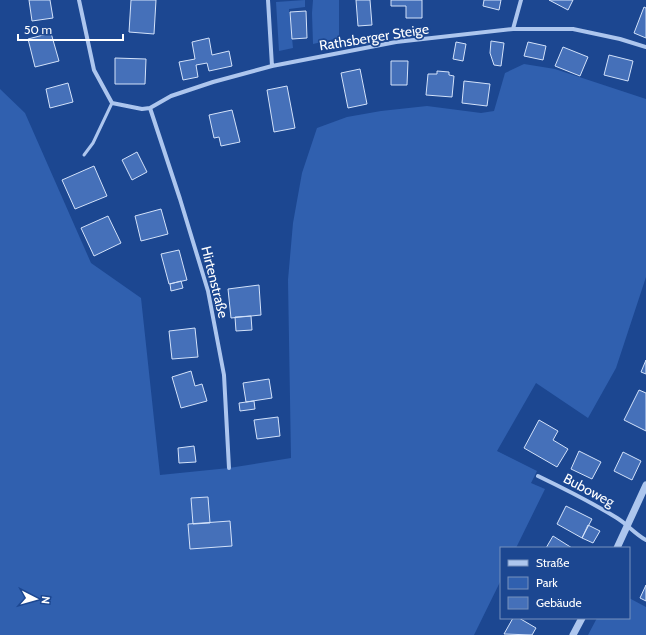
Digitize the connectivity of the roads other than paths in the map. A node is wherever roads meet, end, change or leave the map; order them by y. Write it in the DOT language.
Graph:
graph roads {
  1 [pos="79,0"];
  2 [pos="268,0"];
  3 [pos="521,0"];
  4 [pos="513,29"];
  5 [pos="646,47"];
  6 [pos="272,66"];
  7 [pos="112,103"];
  8 [pos="150,108"];
  9 [pos="84,155"];
  10 [pos="229,468"];
  11 [pos="538,476"];
  12 [pos="646,485"];
  13 [pos="628,525"];
  14 [pos="646,540"];
  15 [pos="617,547"];
  16 [pos="581,619"];
  17 [pos="573,635"];
  1 -- 7 [label="street"];
  2 -- 6 [label="street"];
  3 -- 4 [label="street"];
  4 -- 5 [label="street, Rathsberger Steige"];
  4 -- 6 [label="street, Rathsberger Steige"];
  6 -- 8 [label="street, Rathsberger Steige"];
  7 -- 8 [label="street"];
  7 -- 9 [label="lane"];
  8 -- 10 [label="street, Hirtenstraße"];
  11 -- 13 [label="street, Buboweg"];
  12 -- 13 [label="street"];
  13 -- 14 [label="street, Buboweg"];
  13 -- 15 [label="street"];
  16 -- 17 [label="street"];
}
